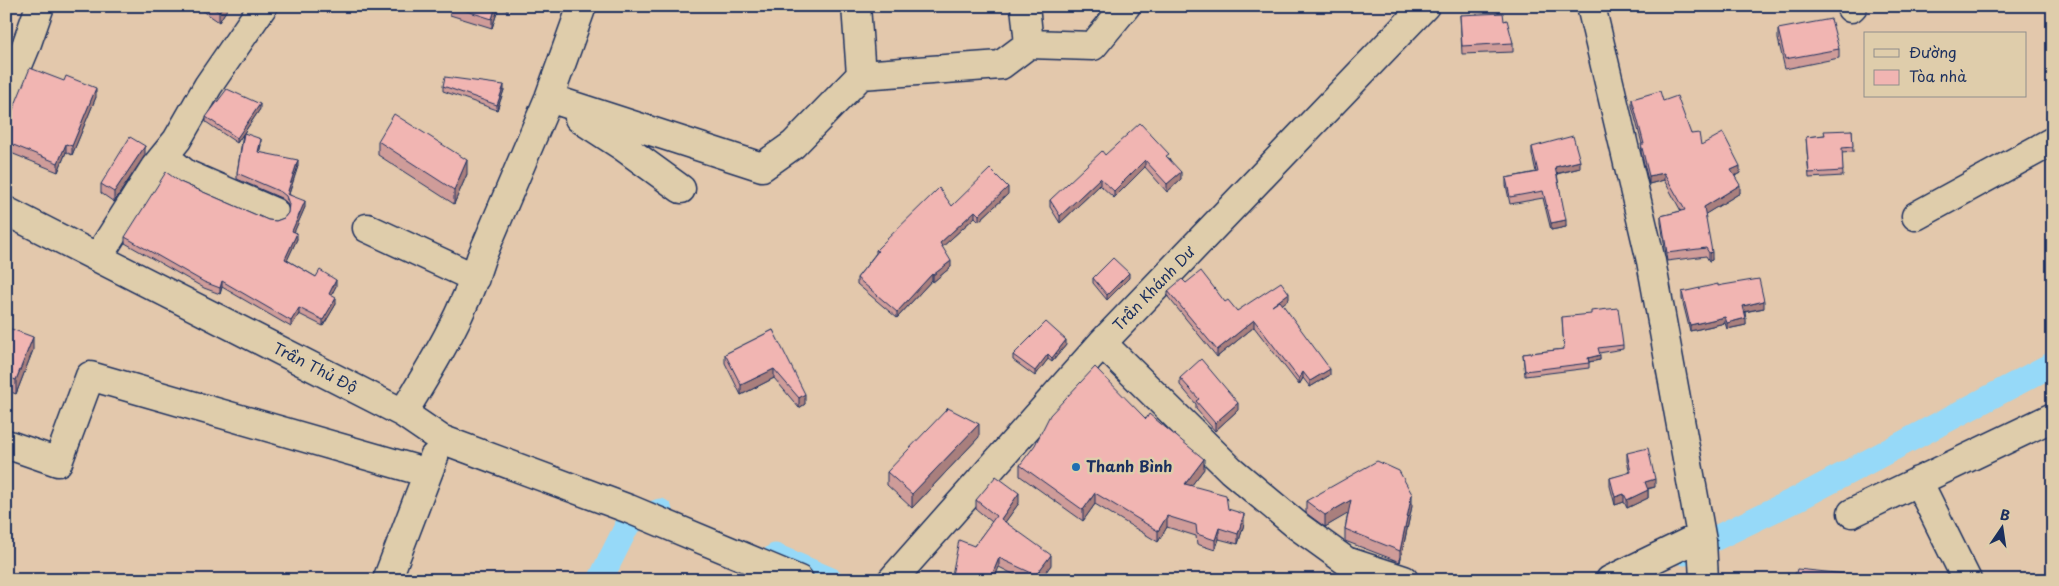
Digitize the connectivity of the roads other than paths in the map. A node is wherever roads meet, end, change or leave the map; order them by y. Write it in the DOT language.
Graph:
graph roads {
  1 [pos="40,6"];
  2 [pos="263,6"];
  3 [pos="582,6"];
  4 [pos="856,6"];
  5 [pos="1025,6"];
  6 [pos="1126,6"];
  7 [pos="1425,6"];
  8 [pos="1591,6"];
  9 [pos="1029,44"];
  10 [pos="861,75"];
  11 [pos="6,94"];
  12 [pos="549,98"];
  13 [pos="2053,141"];
  14 [pos="164,156"];
  15 [pos="681,188"];
  16 [pos="6,211"];
  17 [pos="274,212"];
  18 [pos="1916,216"];
  19 [pos="367,228"];
  20 [pos="98,257"];
  21 [pos="475,278"];
  22 [pos="1102,342"];
  23 [pos="403,413"];
  24 [pos="2053,417"];
  25 [pos="441,439"];
  26 [pos="6,444"];
  27 [pos="428,473"];
  28 [pos="1918,481"];
  29 [pos="1852,513"];
  30 [pos="1702,553"];
  31 [pos="387,580"];
  32 [pos="799,580"];
  33 [pos="892,580"];
  34 [pos="1404,580"];
  35 [pos="1610,580"];
  36 [pos="1967,580"];
  1 -- 11 [label="street"];
  2 -- 14 [label="street"];
  3 -- 12 [label="street"];
  4 -- 10 [label="street"];
  5 -- 9 [label="street"];
  6 -- 9 [label="street"];
  7 -- 22 [label="street, Trần Khánh Dư"];
  8 -- 30 [label="street"];
  9 -- 10 [label="street"];
  10 -- 12 [label="street"];
  12 -- 15 [label="street"];
  12 -- 21 [label="street"];
  13 -- 18 [label="street"];
  14 -- 17 [label="street"];
  14 -- 20 [label="street"];
  16 -- 20 [label="street, Trần Thủ Độ"];
  19 -- 21 [label="street"];
  20 -- 23 [label="street, Trần Thủ Độ"];
  21 -- 23 [label="street"];
  22 -- 33 [label="street, Trần Khánh Dư"];
  22 -- 34 [label="street"];
  23 -- 25 [label="street, Trần Thủ Độ"];
  24 -- 28 [label="street"];
  25 -- 27 [label="street"];
  25 -- 32 [label="street, Trần Thủ Độ"];
  26 -- 27 [label="street"];
  27 -- 31 [label="street"];
  28 -- 29 [label="street"];
  28 -- 36 [label="street"];
  30 -- 35 [label="street"];
}
